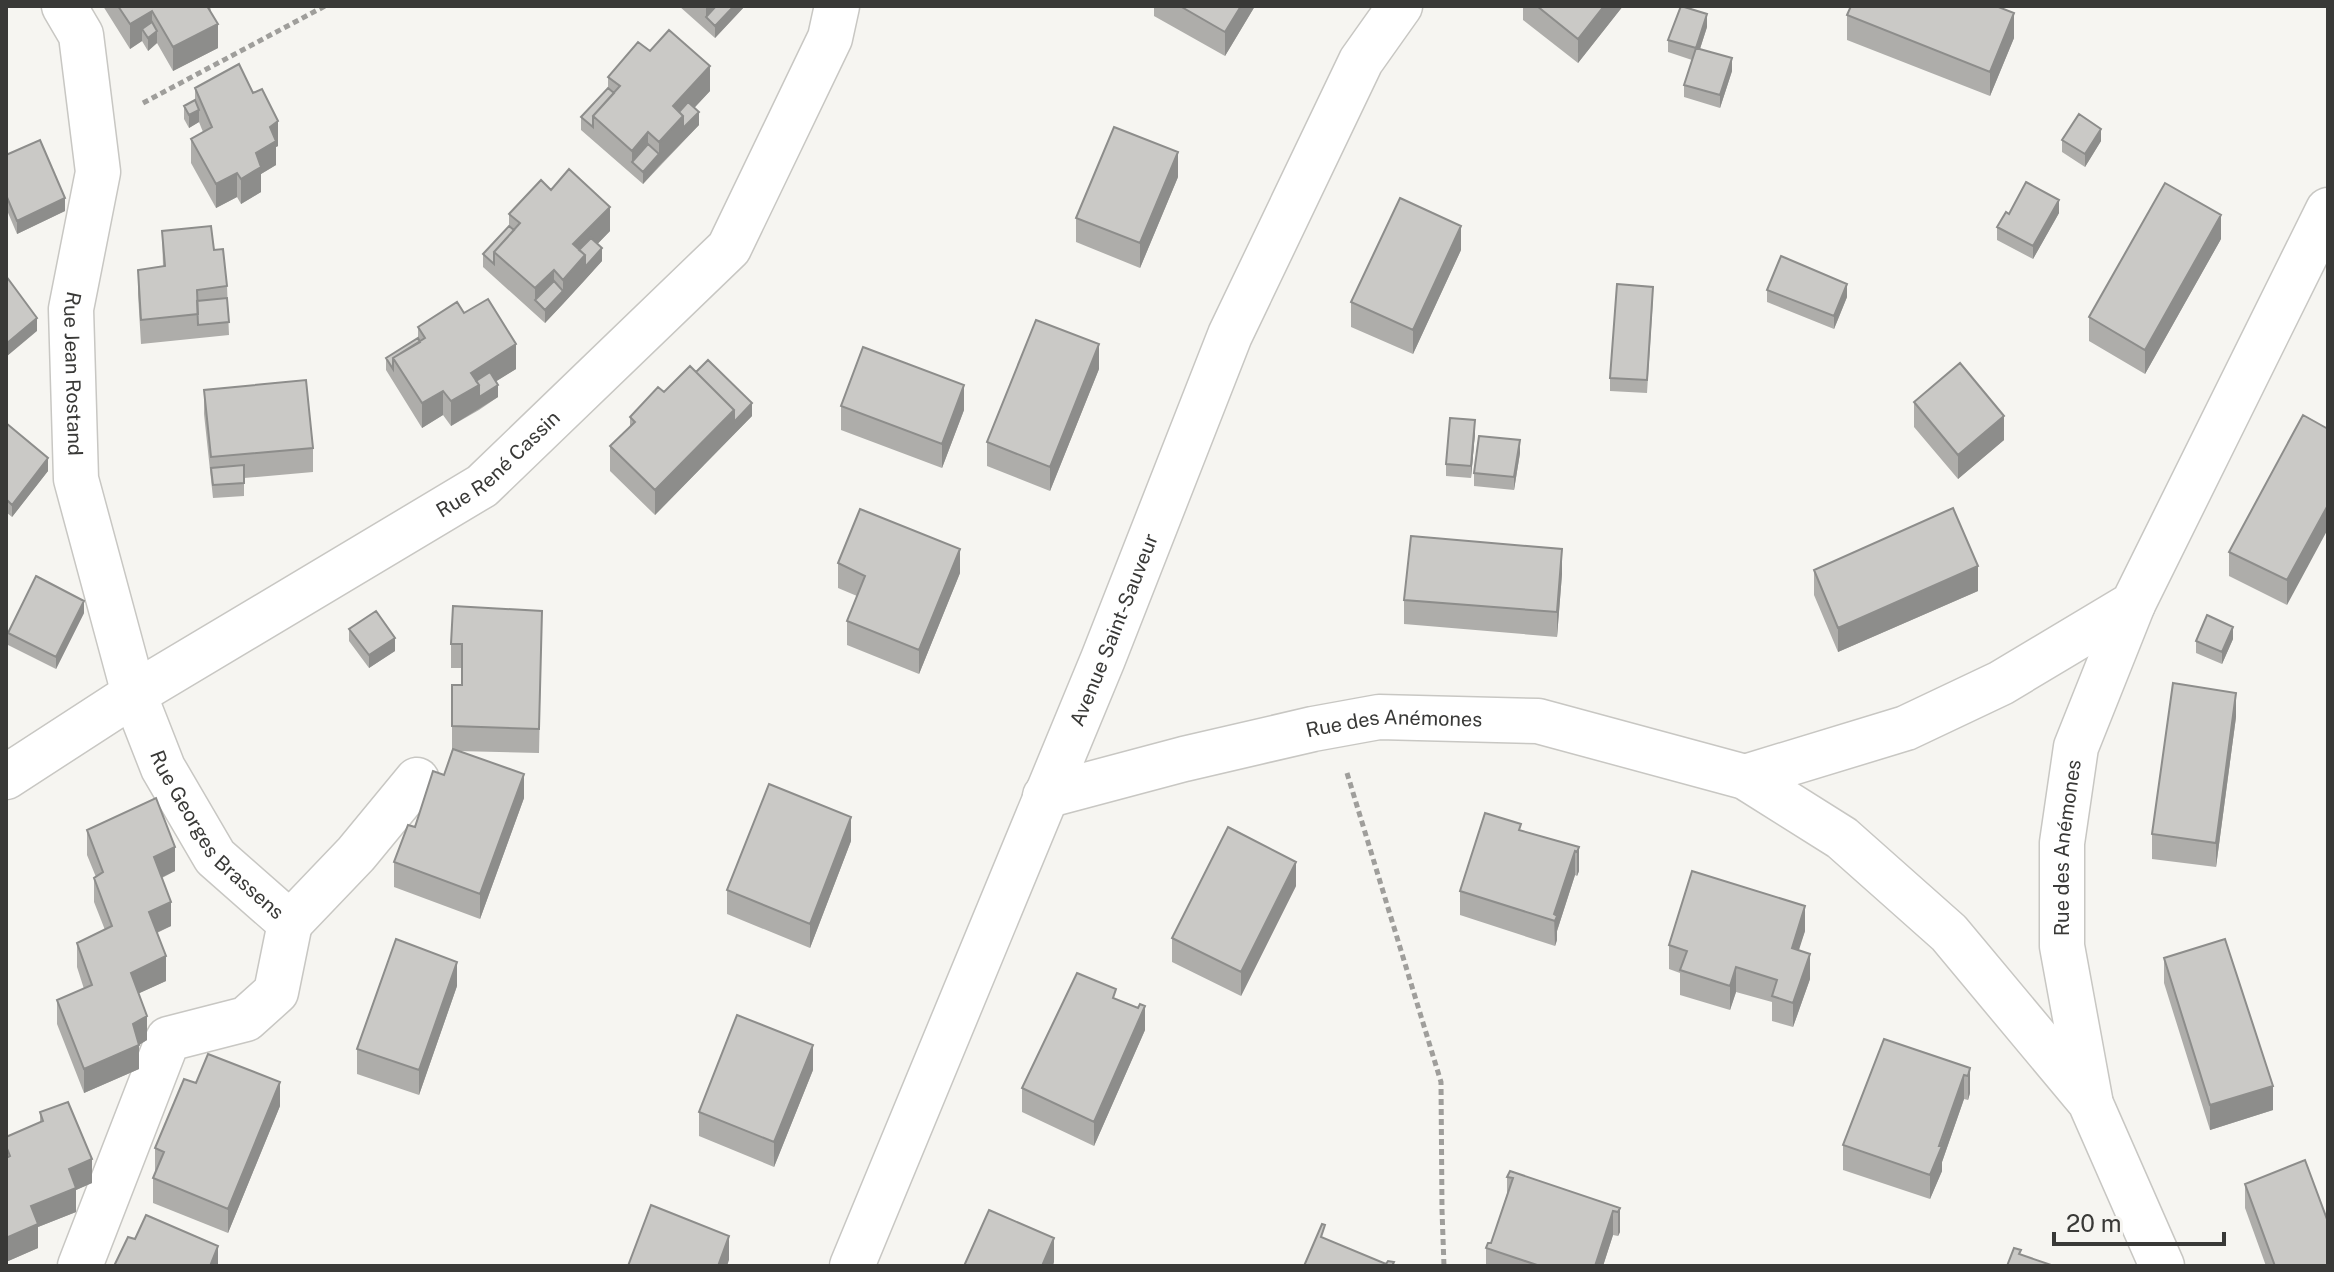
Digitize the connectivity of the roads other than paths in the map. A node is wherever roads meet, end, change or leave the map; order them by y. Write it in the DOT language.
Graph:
graph roads {
  1 [pos="64,6"];
  2 [pos="837,6"];
  3 [pos="1400,6"];
  4 [pos="2328,210"];
  5 [pos="2133,604"];
  6 [pos="134,694"];
  7 [pos="6,777"];
  8 [pos="1745,777"];
  9 [pos="417,780"];
  10 [pos="1045,796"];
  11 [pos="290,923"];
  12 [pos="2090,1102"];
  13 [pos="80,1266"];
  14 [pos="852,1266"];
  15 [pos="2162,1266"];
  1 -- 6 [label="street, Rue Jean Rostand"];
  2 -- 6 [label="street, Rue René Cassin"];
  3 -- 10 [label="street, Avenue Saint-Sauveur"];
  4 -- 5 [label="street, Rue des Anémones"];
  5 -- 8 [label="street"];
  5 -- 12 [label="street, Rue des Anémones"];
  6 -- 7 [label="street, Rue René Cassin"];
  6 -- 11 [label="street, Rue Georges Brassens"];
  8 -- 10 [label="street, Rue des Anémones"];
  8 -- 12 [label="street, Rue des Anémones"];
  9 -- 11 [label="street"];
  10 -- 14 [label="street, Avenue Saint-Sauveur"];
  11 -- 13 [label="street, Rue Georges Brassens"];
  12 -- 15 [label="street, Rue des Anémones"];
}
